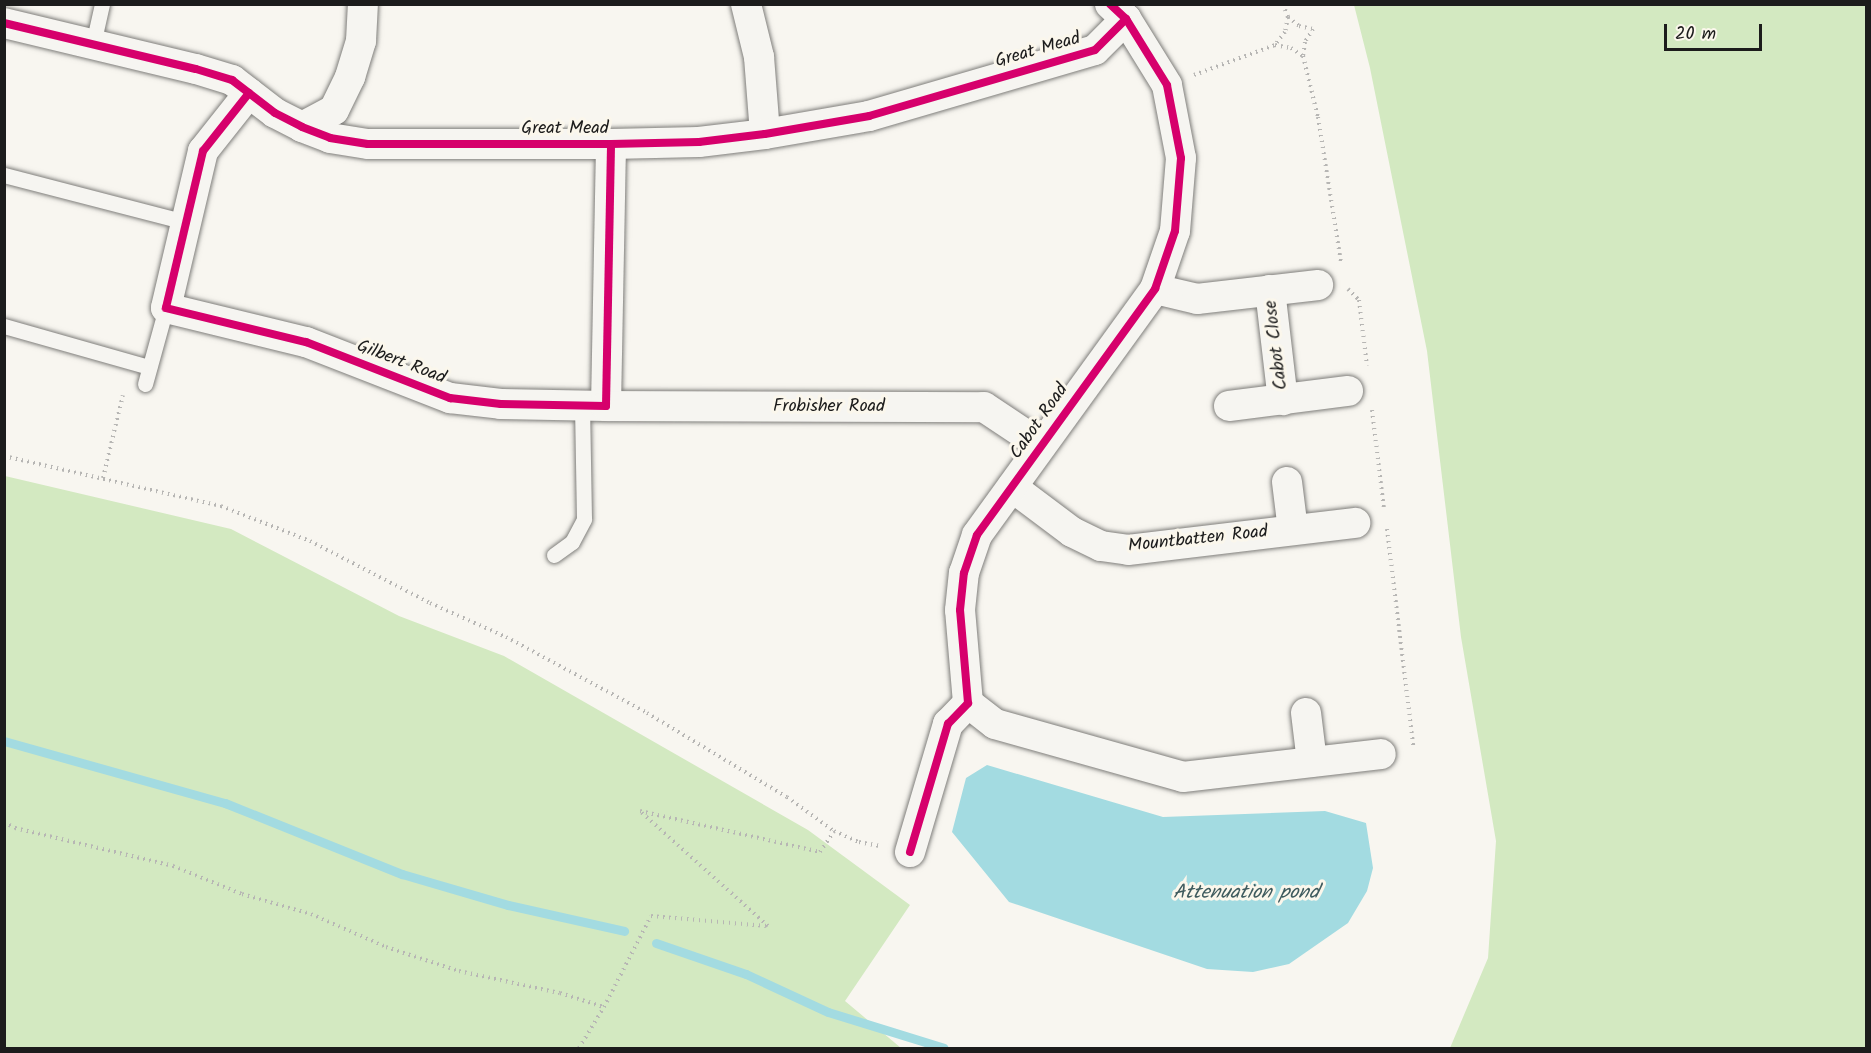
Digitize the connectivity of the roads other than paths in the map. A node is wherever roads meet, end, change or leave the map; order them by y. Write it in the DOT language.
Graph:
graph roads {
  1 [pos="102,4"];
  2 [pos="363,4"];
  3 [pos="746,4"];
  4 [pos="1118,12"];
  5 [pos="4,23"];
  6 [pos="93,44"];
  7 [pos="249,93"];
  8 [pos="302,128"];
  9 [pos="765,134"];
  10 [pos="611,144"];
  11 [pos="4,175"];
  12 [pos="186,222"];
  13 [pos="1318,285"];
  14 [pos="1155,289"];
  15 [pos="1270,290"];
  16 [pos="166,308"];
  17 [pos="4,326"];
  18 [pos="149,368"];
  19 [pos="145,384"];
  20 [pos="1348,391"];
  21 [pos="1283,400"];
  22 [pos="594,406"];
  23 [pos="1229,406"];
  24 [pos="1041,445"];
  25 [pos="1287,482"];
  26 [pos="1012,488"];
  27 [pos="1355,523"];
  28 [pos="1293,530"];
  29 [pos="554,555"];
  30 [pos="968,703"];
  31 [pos="1306,713"];
  32 [pos="1381,754"];
  33 [pos="1312,762"];
  34 [pos="910,852"];
  1 -- 6 [label="lane"];
  2 -- 8 [label="street"];
  3 -- 9 [label="street"];
  4 -- 9 [label="street, Great Mead"];
  4 -- 14 [label="street, Cabot Road"];
  5 -- 6 [label="street, Great Mead"];
  6 -- 7 [label="street, Great Mead"];
  7 -- 8 [label="street, Great Mead"];
  7 -- 12 [label="street"];
  8 -- 10 [label="street, Great Mead"];
  9 -- 10 [label="street, Great Mead"];
  10 -- 22 [label="street"];
  11 -- 12 [label="lane"];
  12 -- 16 [label="street"];
  13 -- 15 [label="street"];
  14 -- 15 [label="street"];
  14 -- 24 [label="street, Cabot Road"];
  15 -- 21 [label="street, Cabot Close"];
  16 -- 18 [label="lane"];
  16 -- 22 [label="street, Gilbert Road"];
  17 -- 18 [label="lane"];
  18 -- 19 [label="lane"];
  20 -- 21 [label="street, Cabot Close"];
  21 -- 23 [label="street, Cabot Close"];
  22 -- 24 [label="street, Frobisher Road"];
  22 -- 29 [label="lane"];
  24 -- 26 [label="street, Cabot Road"];
  25 -- 28 [label="street, Mountbatten Road"];
  26 -- 28 [label="street, Mountbatten Road"];
  26 -- 30 [label="street, Cabot Road"];
  27 -- 28 [label="street, Mountbatten Road"];
  30 -- 33 [label="street"];
  30 -- 34 [label="street"];
  31 -- 33 [label="street"];
  32 -- 33 [label="street"];
}
